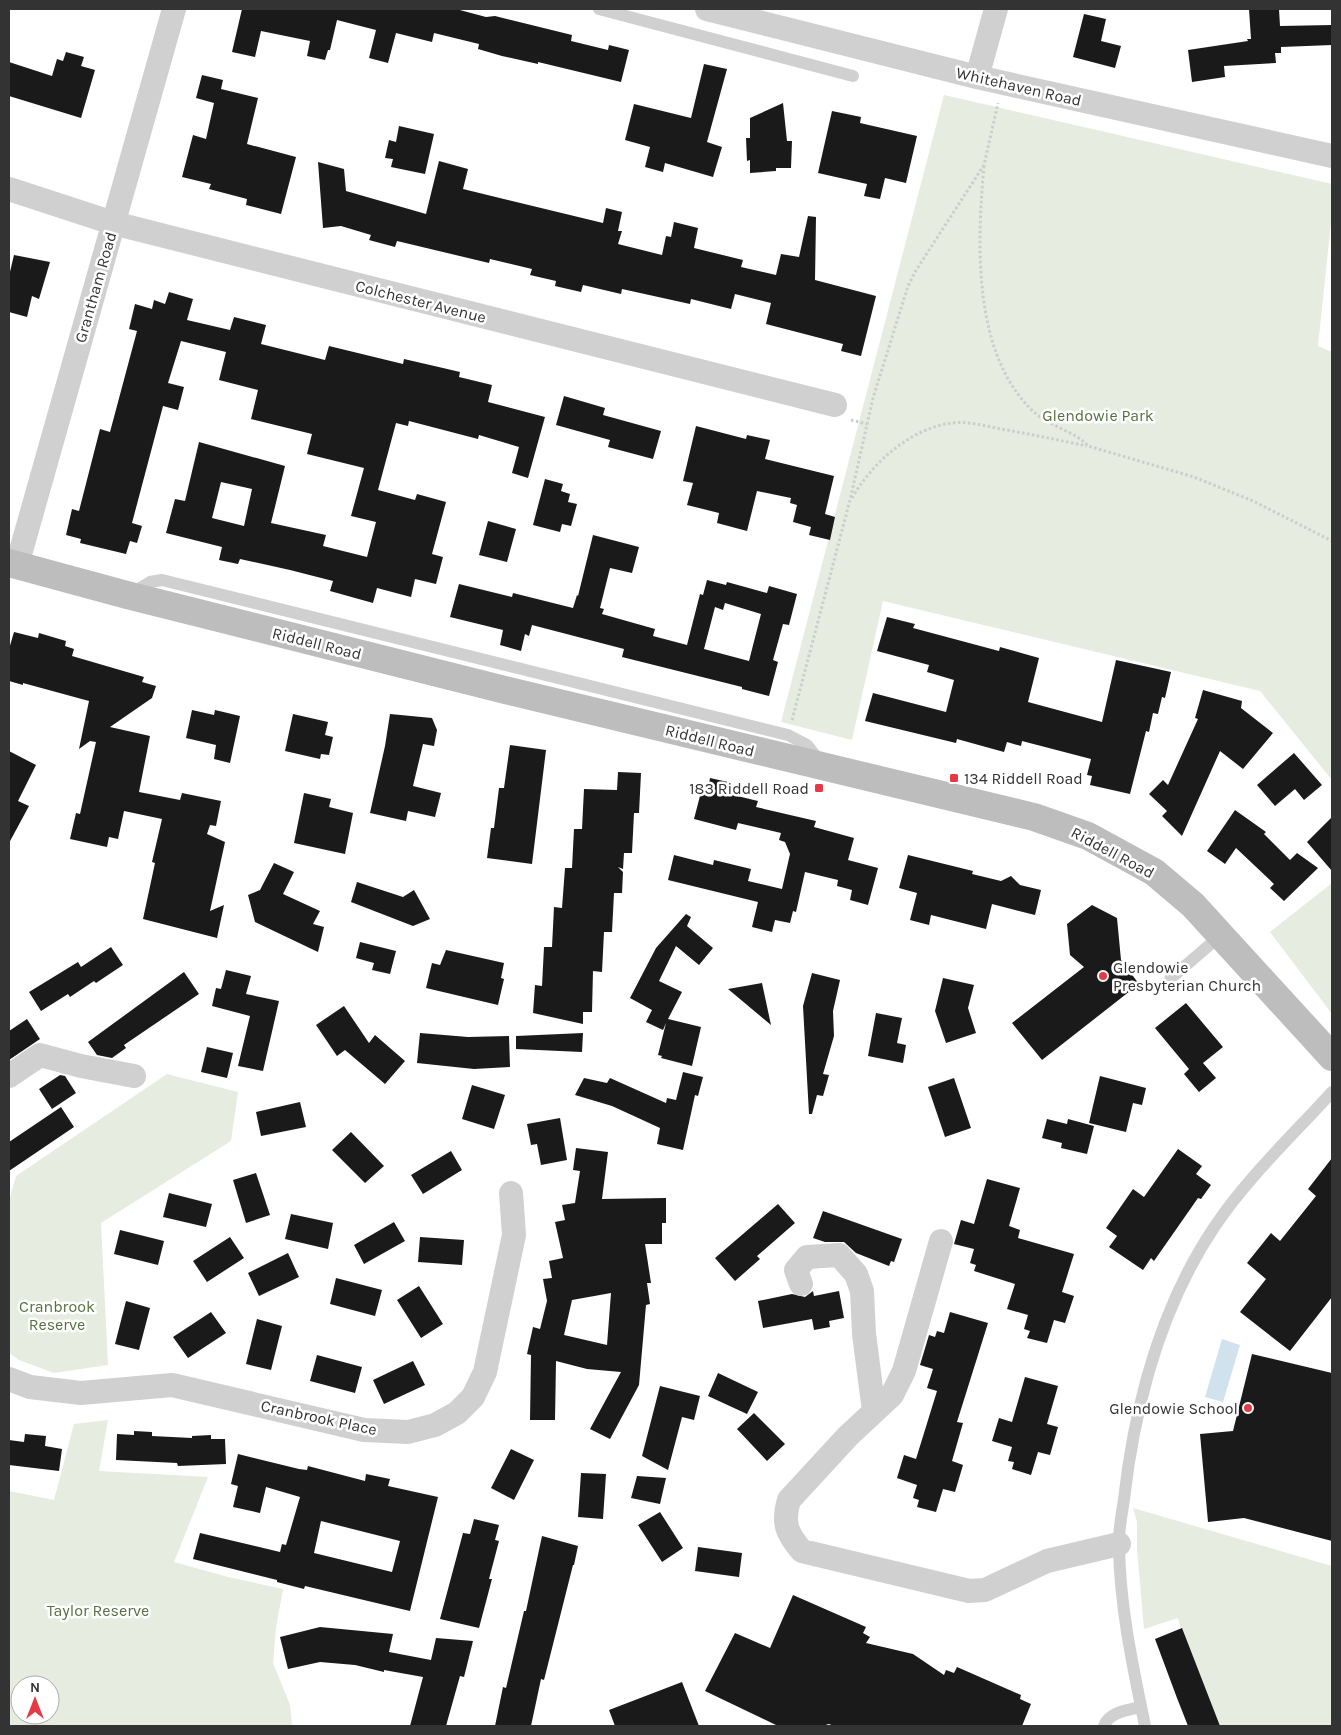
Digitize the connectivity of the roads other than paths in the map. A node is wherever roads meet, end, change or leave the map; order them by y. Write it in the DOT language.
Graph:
graph roads {
  1 [pos="174,9"];
  2 [pos="599,9"];
  3 [pos="707,9"];
  4 [pos="996,9"];
  5 [pos="853,76"];
  6 [pos="977,77"];
  7 [pos="1332,156"];
  8 [pos="9,190"];
  9 [pos="113,224"];
  10 [pos="834,406"];
  11 [pos="13,564"];
  12 [pos="127,595"];
  13 [pos="824,768"];
  14 [pos="1221,934"];
  15 [pos="1170,979"];
  16 [pos="1332,1057"];
  17 [pos="9,1076"];
  18 [pos="134,1076"];
  19 [pos="1332,1092"];
  20 [pos="511,1193"];
  21 [pos="941,1241"];
  22 [pos="800,1284"];
  23 [pos="9,1379"];
  24 [pos="874,1411"];
  25 [pos="1119,1544"];
  26 [pos="1141,1707"];
  27 [pos="1104,1726"];
  28 [pos="1145,1726"];
  1 -- 9 [label="street, Grantham Road"];
  2 -- 5 [label="lane"];
  3 -- 6 [label="street, Whitehaven Road"];
  4 -- 6 [label="street"];
  6 -- 7 [label="street, Whitehaven Road"];
  8 -- 9 [label="street, Colchester Avenue"];
  9 -- 10 [label="street, Colchester Avenue"];
  9 -- 11 [label="street, Grantham Road"];
  11 -- 12 [label="street, Riddell Road"];
  12 -- 13 [label="street, Riddell Road"];
  12 -- 13 [label="lane"];
  13 -- 14 [label="street, Riddell Road"];
  14 -- 15 [label="lane"];
  14 -- 16 [label="street, Riddell Road"];
  17 -- 18 [label="street"];
  19 -- 25 [label="lane"];
  20 -- 23 [label="street, Cranbrook Place"];
  21 -- 24 [label="street"];
  22 -- 24 [label="street"];
  24 -- 25 [label="street"];
  25 -- 26 [label="lane"];
  26 -- 27 [label="lane"];
  26 -- 28 [label="lane"];
}
